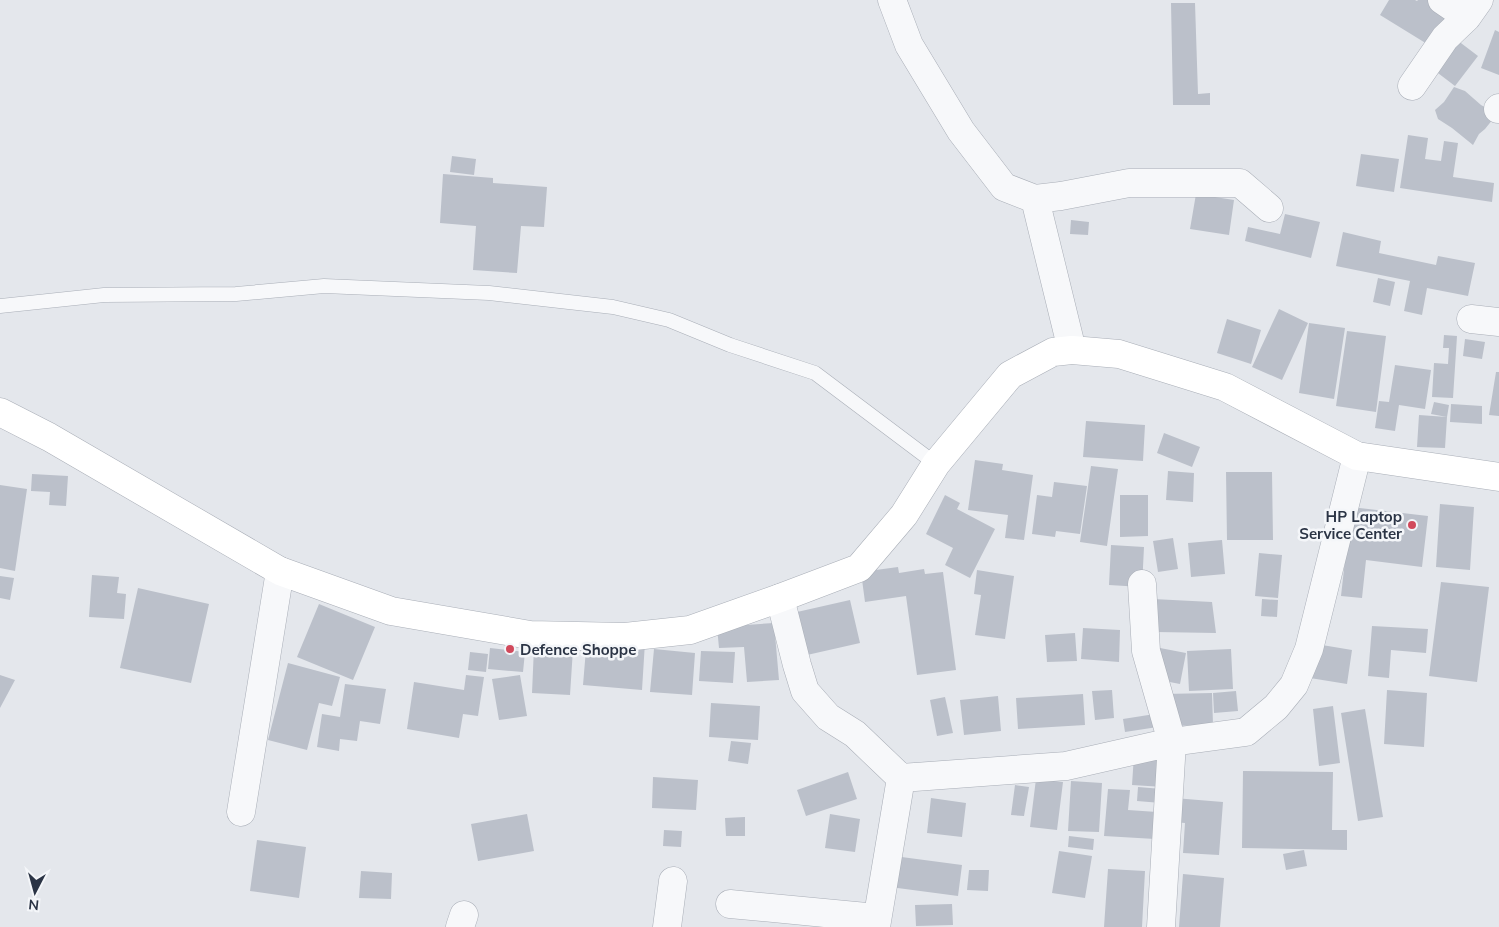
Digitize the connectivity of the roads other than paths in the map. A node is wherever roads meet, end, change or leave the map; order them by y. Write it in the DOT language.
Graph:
graph roads {
  1 [pos="892,0"];
  2 [pos="1442,0"];
  3 [pos="1473,9"];
  4 [pos="1412,86"];
  5 [pos="1035,199"];
  6 [pos="1269,208"];
  7 [pos="0,306"];
  8 [pos="1471,319"];
  9 [pos="1499,322"];
  10 [pos="1072,350"];
  11 [pos="0,412"];
  12 [pos="1357,456"];
  13 [pos="936,464"];
  14 [pos="1499,477"];
  15 [pos="280,571"];
  16 [pos="1142,584"];
  17 [pos="780,598"];
  18 [pos="1172,742"];
  19 [pos="901,778"];
  20 [pos="241,812"];
  21 [pos="673,881"];
  22 [pos="730,904"];
  23 [pos="877,923"];
  24 [pos="667,927"];
  25 [pos="1162,927"];
  1 -- 5 [label="street"];
  2 -- 3 [label="street"];
  3 -- 4 [label="street"];
  5 -- 6 [label="street"];
  5 -- 10 [label="street"];
  7 -- 13 [label="lane"];
  8 -- 9 [label="street"];
  10 -- 12 [label="main road"];
  10 -- 13 [label="main road"];
  11 -- 15 [label="main road"];
  12 -- 14 [label="main road"];
  12 -- 18 [label="street"];
  13 -- 17 [label="main road"];
  15 -- 17 [label="main road"];
  15 -- 20 [label="street"];
  16 -- 18 [label="street"];
  17 -- 19 [label="street"];
  18 -- 19 [label="street"];
  18 -- 25 [label="street"];
  19 -- 23 [label="street"];
  21 -- 24 [label="street"];
  22 -- 23 [label="street"];
}
